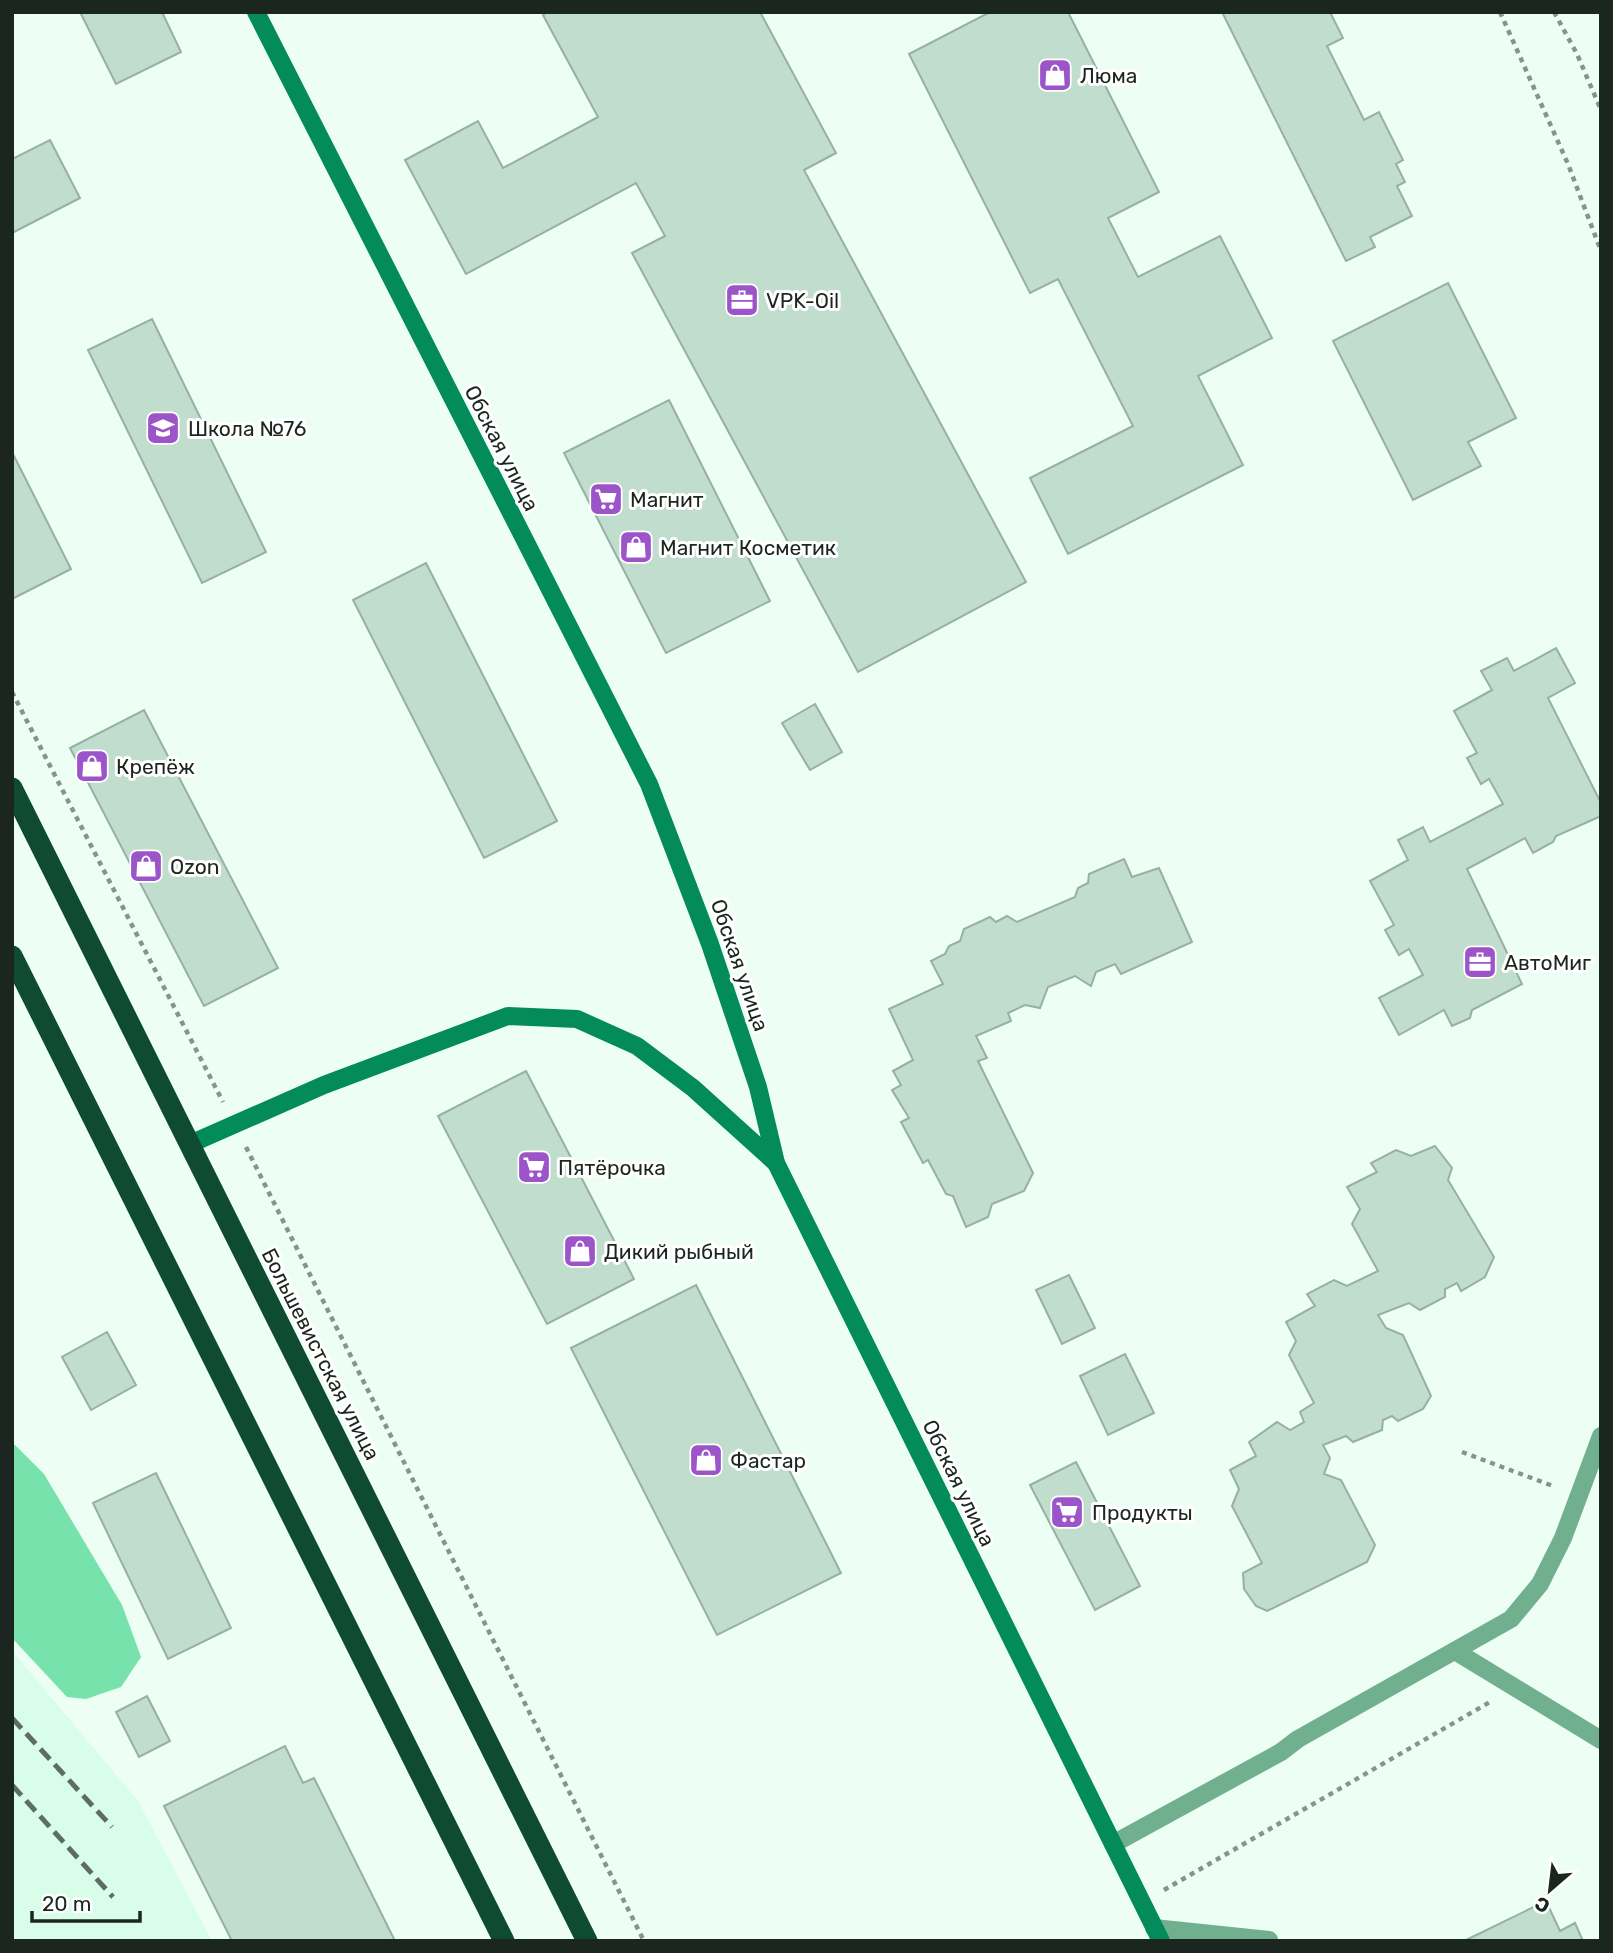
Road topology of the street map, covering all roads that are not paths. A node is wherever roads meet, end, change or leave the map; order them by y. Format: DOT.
graph roads {
  1 [pos="256,12"];
  2 [pos="12,789"];
  3 [pos="12,956"];
  4 [pos="190,1144"];
  5 [pos="776,1163"];
  6 [pos="1601,1436"];
  7 [pos="1455,1651"];
  8 [pos="1601,1740"];
  9 [pos="1113,1844"];
  10 [pos="1157,1934"];
  11 [pos="1269,1940"];
  12 [pos="504,1941"];
  13 [pos="587,1941"];
  1 -- 5 [label="street, Обская улица"];
  2 -- 4 [label="highway, Большевистская улица"];
  3 -- 12 [label="highway"];
  4 -- 5 [label="street"];
  4 -- 13 [label="highway, Большевистская улица"];
  5 -- 9 [label="street, Обская улица"];
  6 -- 7 [label="street"];
  7 -- 8 [label="street"];
  7 -- 9 [label="street"];
  9 -- 10 [label="street, Обская улица"];
  10 -- 11 [label="street"];
}
